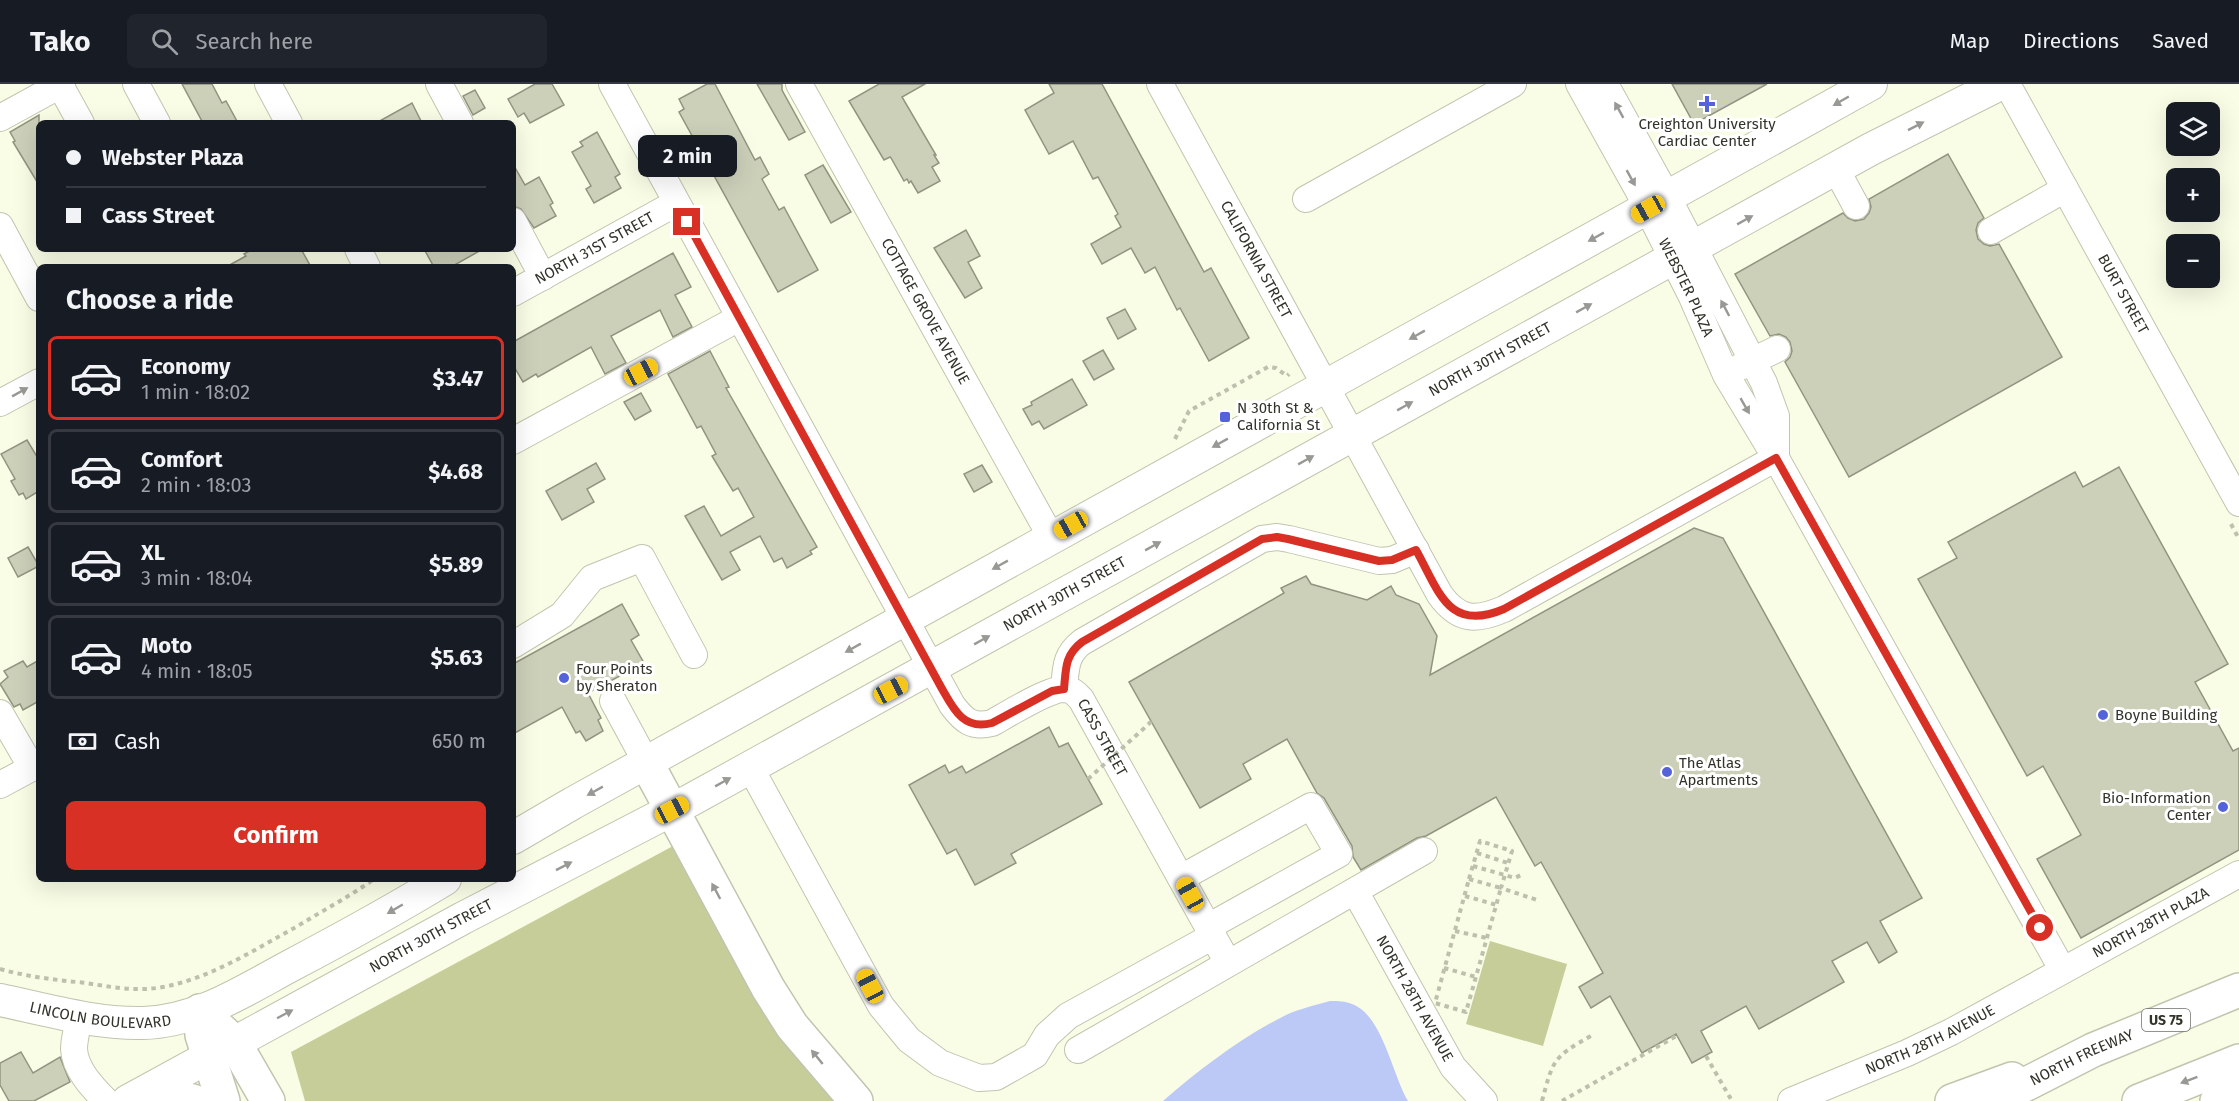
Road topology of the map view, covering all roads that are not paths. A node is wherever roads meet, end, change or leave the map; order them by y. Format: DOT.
graph roads {
  1 [pos="136,84"];
  2 [pos="268,84"];
  3 [pos="439,84"];
  4 [pos="612,84"];
  5 [pos="799,84"];
  6 [pos="1160,84"];
  7 [pos="1579,84"];
  8 [pos="1605,84"];
  9 [pos="1871,84"];
  10 [pos="2000,84"];
  11 [pos="2007,84"];
  12 [pos="61,85"];
  13 [pos="1511,85"];
  14 [pos="0,118"];
  15 [pos="79,120"];
  16 [pos="155,120"];
  17 [pos="287,120"];
  18 [pos="458,120"];
  19 [pos="1836,169"];
  20 [pos="2066,189"];
  21 [pos="1306,199"];
  22 [pos="676,203"];
  23 [pos="1658,204"];
  24 [pos="1856,206"];
  25 [pos="0,226"];
  26 [pos="516,227"];
  27 [pos="1991,231"];
  28 [pos="1683,254"];
  29 [pos="543,277"];
  30 [pos="36,292"];
  31 [pos="516,292"];
  32 [pos="739,318"];
  33 [pos="1777,349"];
  34 [pos="1753,360"];
  35 [pos="1726,375"];
  36 [pos="36,384"];
  37 [pos="1326,384"];
  38 [pos="0,403"];
  39 [pos="1354,434"];
  40 [pos="516,439"];
  41 [pos="1776,458"];
  42 [pos="2239,503"];
  43 [pos="1051,537"];
  44 [pos="1416,550"];
  45 [pos="904,619"];
  46 [pos="516,643"];
  47 [pos="694,655"];
  48 [pos="931,668"];
  49 [pos="1064,689"];
  50 [pos="613,701"];
  51 [pos="0,713"];
  52 [pos="646,762"];
  53 [pos="36,766"];
  54 [pos="750,767"];
  55 [pos="0,785"];
  56 [pos="672,810"];
  57 [pos="516,836"];
  58 [pos="1424,851"];
  59 [pos="2239,874"];
  60 [pos="1181,878"];
  61 [pos="440,882"];
  62 [pos="1354,891"];
  63 [pos="1211,931"];
  64 [pos="1228,963"];
  65 [pos="2062,969"];
  66 [pos="2239,990"];
  67 [pos="0,1000"];
  68 [pos="200,1011"];
  69 [pos="79,1016"];
  70 [pos="221,1049"];
  71 [pos="1078,1050"];
  72 [pos="2093,1050"];
  73 [pos="2239,1061"];
  74 [pos="2239,1089"];
  75 [pos="106,1101"];
  76 [pos="128,1101"];
  77 [pos="147,1101"];
  78 [pos="193,1101"];
  79 [pos="223,1101"];
  80 [pos="268,1101"];
  81 [pos="856,1101"];
  82 [pos="1484,1101"];
  83 [pos="1791,1101"];
  84 [pos="1952,1101"];
  85 [pos="1993,1101"];
  86 [pos="2139,1101"];
  87 [pos="2217,1101"];
  1 -- 16 [label="street"];
  2 -- 17 [label="street"];
  3 -- 18 [label="street"];
  4 -- 22 [label="street, CASS STREET"];
  5 -- 43 [label="street, COTTAGE GROVE AVENUE"];
  6 -- 37 [label="street, CALIFORNIA STREET"];
  7 -- 23 [label="street, WEBSTER PLAZA, one-way"];
  23 -- 8 [label="street, WEBSTER PLAZA, one-way"];
  9 -- 23 [label="main road, one-way"];
  19 -- 10 [label="main road, NORTH 30TH STREET, one-way"];
  11 -- 20 [label="street, BURT STREET"];
  12 -- 14 [label="street"];
  12 -- 15 [label="street"];
  13 -- 21 [label="street"];
  19 -- 24 [label="street"];
  28 -- 19 [label="main road, NORTH 30TH STREET, one-way"];
  20 -- 27 [label="street"];
  20 -- 42 [label="street, BURT STREET"];
  22 -- 29 [label="street, NORTH 31ST STREET"];
  22 -- 32 [label="street, CASS STREET"];
  23 -- 28 [label="street, WEBSTER PLAZA"];
  23 -- 37 [label="main road, one-way"];
  25 -- 30 [label="street"];
  26 -- 29 [label="street"];
  34 -- 28 [label="street, WEBSTER PLAZA, one-way"];
  28 -- 35 [label="street, WEBSTER PLAZA"];
  39 -- 28 [label="main road, NORTH 30TH STREET, one-way"];
  29 -- 31 [label="street, NORTH 31ST STREET"];
  32 -- 40 [label="street"];
  32 -- 45 [label="street, CASS STREET"];
  33 -- 34 [label="street"];
  34 -- 35 [label="street"];
  34 -- 41 [label="street, WEBSTER PLAZA"];
  35 -- 41 [label="street, WEBSTER PLAZA, one-way"];
  38 -- 36 [label="street, one-way"];
  37 -- 39 [label="street, CALIFORNIA STREET"];
  37 -- 43 [label="main road, one-way"];
  39 -- 44 [label="street, CALIFORNIA STREET"];
  48 -- 39 [label="main road, NORTH 30TH STREET, one-way"];
  41 -- 44 [label="street, CALIFORNIA STREET"];
  41 -- 65 [label="street, WEBSTER PLAZA"];
  43 -- 45 [label="main road, one-way"];
  44 -- 49 [label="street"];
  45 -- 48 [label="street, CASS STREET"];
  45 -- 52 [label="main road, one-way"];
  46 -- 47 [label="street"];
  48 -- 49 [label="street, CASS STREET"];
  48 -- 54 [label="main road, NORTH 30TH STREET"];
  49 -- 60 [label="street, CASS STREET"];
  50 -- 52 [label="street"];
  51 -- 53 [label="street"];
  52 -- 56 [label="highway"];
  52 -- 57 [label="main road, one-way"];
  53 -- 55 [label="street"];
  56 -- 54 [label="main road, NORTH 30TH STREET, one-way"];
  54 -- 63 [label="street"];
  70 -- 56 [label="main road, NORTH 30TH STREET, one-way"];
  81 -- 56 [label="highway, one-way"];
  58 -- 62 [label="street"];
  59 -- 65 [label="street, NORTH 28TH PLAZA"];
  60 -- 63 [label="street, CASS STREET"];
  60 -- 63 [label="street"];
  61 -- 68 [label="main road, one-way"];
  62 -- 64 [label="street"];
  62 -- 82 [label="street, NORTH 28TH AVENUE"];
  63 -- 64 [label="street, CASS STREET"];
  64 -- 71 [label="street"];
  65 -- 83 [label="street, NORTH 28TH AVENUE"];
  66 -- 72 [label="highway, NORTH FREEWAY / US 75"];
  67 -- 69 [label="main road, LINCOLN BOULEVARD"];
  68 -- 69 [label="main road, LINCOLN BOULEVARD"];
  68 -- 70 [label="highway"];
  69 -- 75 [label="street"];
  70 -- 76 [label="main road, NORTH 30TH STREET"];
  70 -- 79 [label="highway"];
  70 -- 80 [label="highway"];
  72 -- 84 [label="highway"];
  72 -- 85 [label="highway, NORTH FREEWAY / US 75"];
  73 -- 86 [label="highway, one-way"];
  74 -- 87 [label="highway"];
  77 -- 78 [label="highway"];
}
